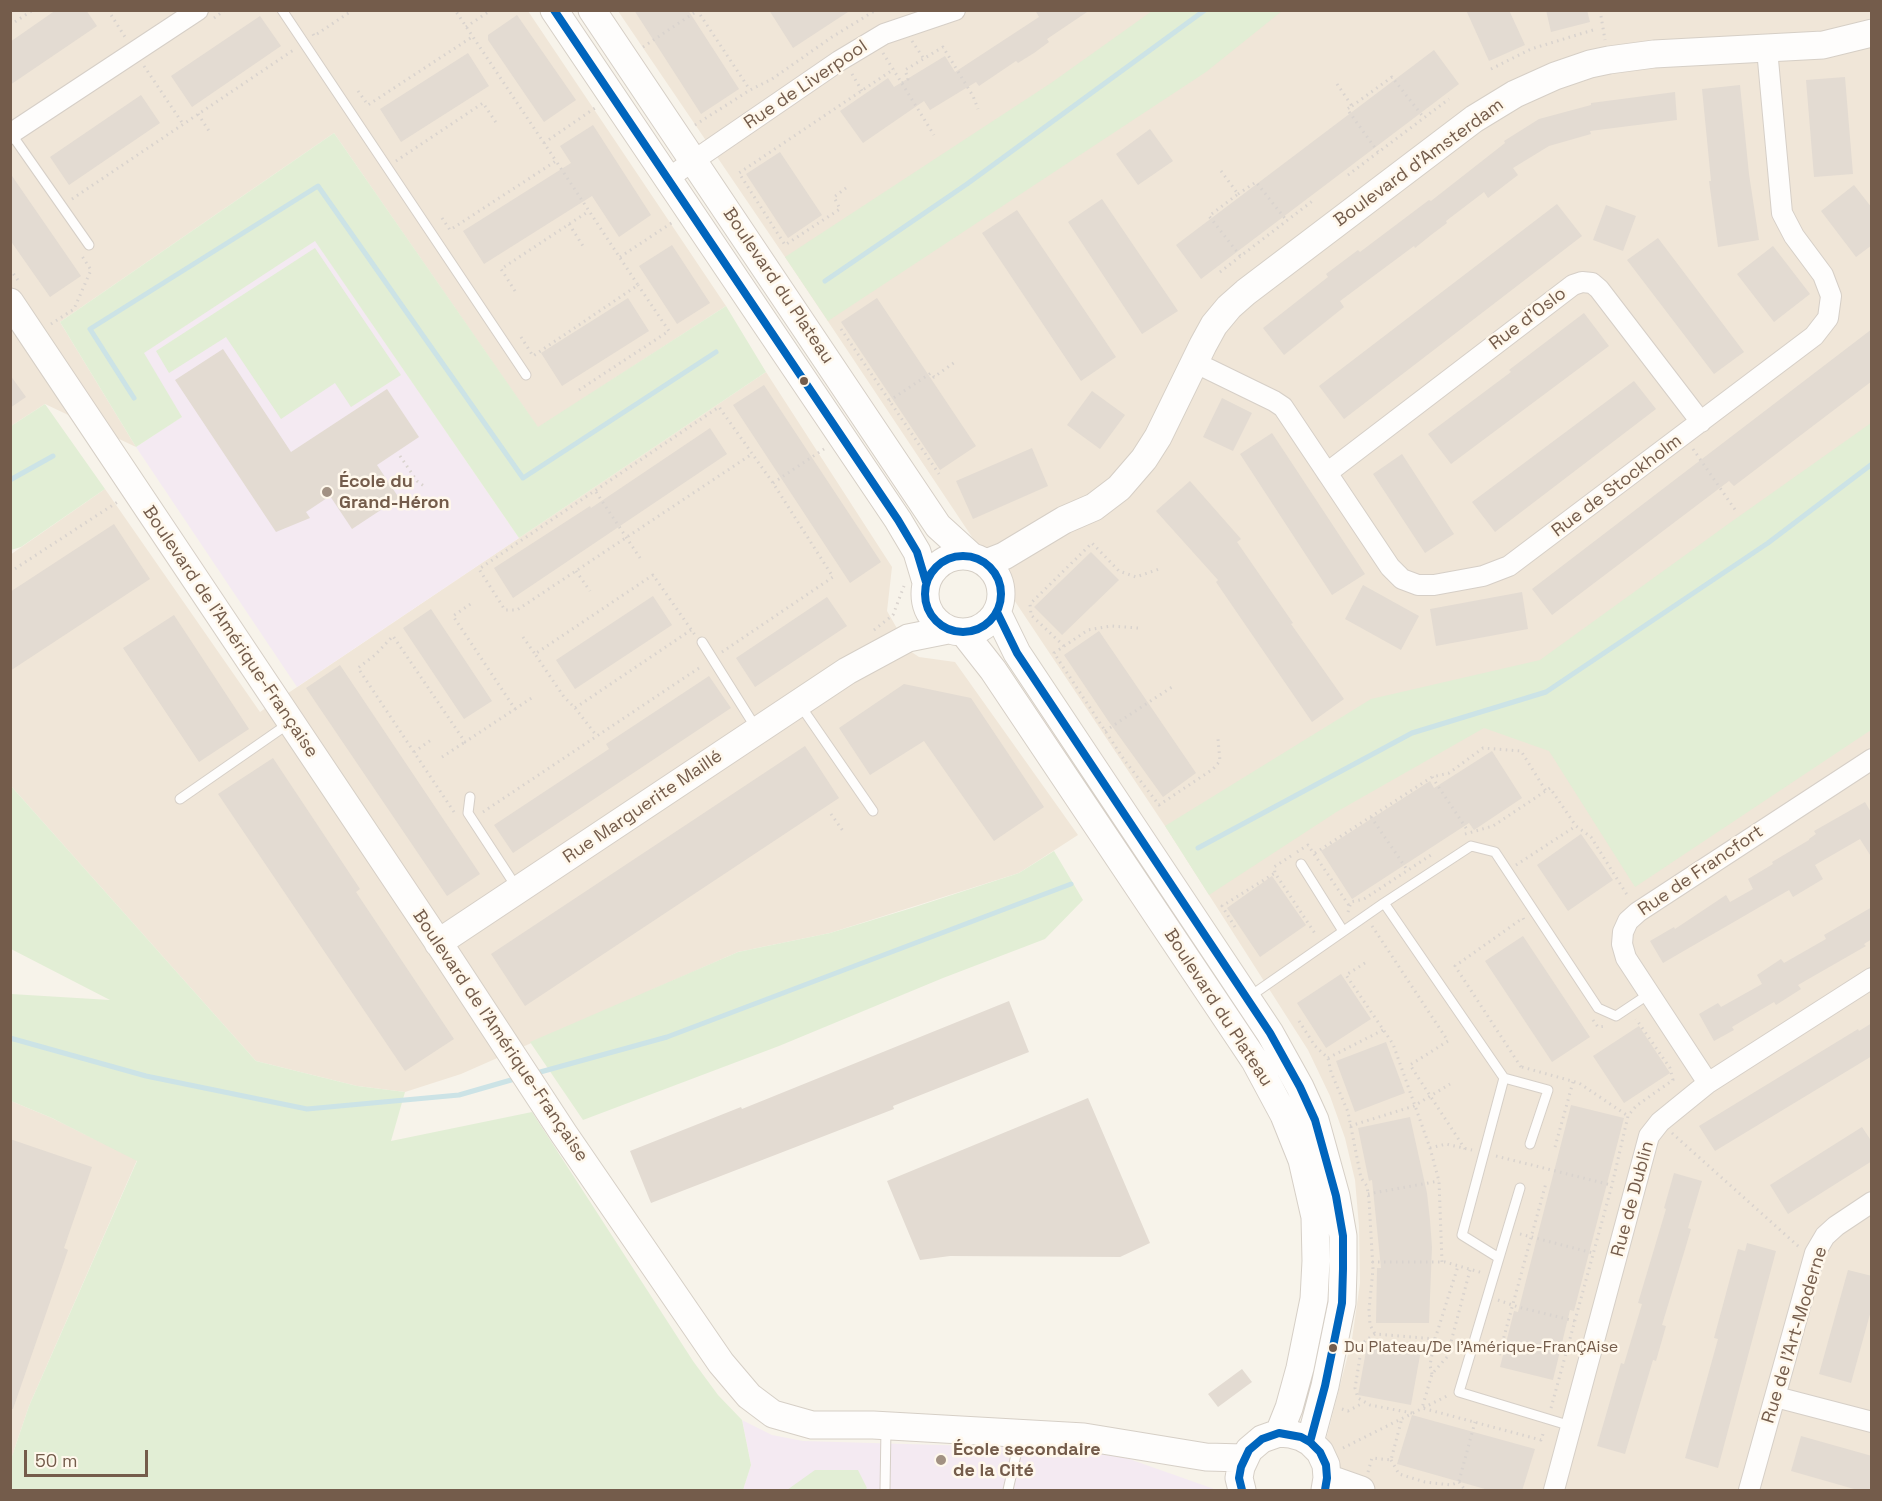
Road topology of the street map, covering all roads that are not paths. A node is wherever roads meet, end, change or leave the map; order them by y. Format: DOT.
graph roads {
  1 [pos="198,10"];
  2 [pos="282,10"];
  3 [pos="554,10"];
  4 [pos="592,10"];
  5 [pos="955,10"];
  6 [pos="1872,33"];
  7 [pos="1767,50"];
  8 [pos="11,133"];
  9 [pos="694,161"];
  10 [pos="667,179"];
  11 [pos="89,245"];
  12 [pos="10,302"];
  13 [pos="1194,362"];
  14 [pos="526,375"];
  15 [pos="1701,422"];
  16 [pos="1327,472"];
  17 [pos="1094,507"];
  18 [pos="979,559"];
  19 [pos="918,585"];
  20 [pos="999,599"];
  21 [pos="956,631"];
  22 [pos="702,642"];
  23 [pos="847,670"];
  24 [pos="799,703"];
  25 [pos="290,722"];
  26 [pos="758,730"];
  27 [pos="1872,759"];
  28 [pos="470,797"];
  29 [pos="180,799"];
  30 [pos="873,811"];
  31 [pos="1301,864"];
  32 [pos="519,890"];
  33 [pos="1384,903"];
  34 [pos="1343,931"];
  35 [pos="438,943"];
  36 [pos="1872,978"];
  37 [pos="1648,994"];
  38 [pos="1247,999"];
  39 [pos="1502,1076"];
  40 [pos="1708,1083"];
  41 [pos="1530,1144"];
  42 [pos="1520,1188"];
  43 [pos="1872,1202"];
  44 [pos="1499,1258"];
  45 [pos="1776,1397"];
  46 [pos="1872,1422"];
  47 [pos="1571,1425"];
  48 [pos="886,1426"];
  49 [pos="1021,1433"];
  50 [pos="1279,1433"];
  51 [pos="1310,1442"];
  52 [pos="1242,1475"];
  53 [pos="1326,1484"];
  54 [pos="1364,1484"];
  55 [pos="885,1491"];
  56 [pos="1008,1491"];
  57 [pos="1554,1491"];
  58 [pos="1749,1491"];
  1 -- 8 [label="street"];
  2 -- 14 [label="lane"];
  3 -- 10 [label="street, Boulevard du Plateau"];
  4 -- 9 [label="street, Boulevard du Plateau"];
  5 -- 9 [label="street, Rue de Liverpool"];
  6 -- 7 [label="street, Boulevard d'Amsterdam"];
  7 -- 13 [label="street, Boulevard d'Amsterdam"];
  7 -- 15 [label="street, Rue de Stockholm"];
  8 -- 11 [label="lane"];
  9 -- 10 [label="street, Rue de Liverpool"];
  9 -- 18 [label="street, Boulevard du Plateau"];
  10 -- 19 [label="street, Boulevard du Plateau"];
  12 -- 25 [label="street, Boulevard de l'Amérique-Française"];
  13 -- 16 [label="street, Rue de Stockholm"];
  13 -- 17 [label="street, Boulevard d'Amsterdam"];
  15 -- 16 [label="street, Rue de Stockholm"];
  15 -- 16 [label="street, Rue d'Oslo"];
  17 -- 18 [label="street, Boulevard d'Amsterdam"];
  17 -- 20 [label="street, Boulevard d'Amsterdam"];
  18 -- 19 [label="street"];
  18 -- 20 [label="street"];
  19 -- 21 [label="street"];
  19 -- 23 [label="street, Rue Marguerite Maillé"];
  20 -- 21 [label="street"];
  20 -- 38 [label="street, Boulevard du Plateau"];
  21 -- 23 [label="street, Rue Marguerite Maillé"];
  21 -- 50 [label="street, Boulevard du Plateau"];
  22 -- 26 [label="lane"];
  23 -- 24 [label="street, Rue Marguerite Maillé"];
  24 -- 26 [label="street, Rue Marguerite Maillé"];
  24 -- 30 [label="lane"];
  25 -- 29 [label="lane"];
  25 -- 35 [label="street, Boulevard de l'Amérique-Française"];
  26 -- 32 [label="street, Rue Marguerite Maillé"];
  27 -- 37 [label="street, Rue de Francfort"];
  28 -- 32 [label="lane"];
  31 -- 34 [label="lane"];
  32 -- 35 [label="street, Rue Marguerite Maillé"];
  33 -- 34 [label="lane"];
  33 -- 37 [label="lane"];
  33 -- 39 [label="lane"];
  34 -- 38 [label="lane"];
  35 -- 48 [label="street, Boulevard de l'Amérique-Française"];
  36 -- 40 [label="street, Rue de Dublin"];
  37 -- 40 [label="street, Rue de Francfort"];
  38 -- 51 [label="street, Boulevard du Plateau"];
  39 -- 41 [label="lane"];
  39 -- 44 [label="lane"];
  40 -- 47 [label="street, Rue de Dublin"];
  42 -- 44 [label="lane"];
  43 -- 45 [label="street, Rue de l'Art-Moderne"];
  44 -- 47 [label="lane"];
  45 -- 46 [label="street"];
  45 -- 58 [label="street, Rue de l'Art-Moderne"];
  47 -- 57 [label="street, Rue de Dublin"];
  48 -- 49 [label="street, Boulevard de l'Amérique-Française"];
  48 -- 55 [label="lane"];
  49 -- 52 [label="street, Boulevard de l'Amérique-Française"];
  49 -- 56 [label="lane"];
  50 -- 51 [label="street"];
  50 -- 52 [label="street"];
  51 -- 53 [label="street"];
  53 -- 54 [label="street"];
}
